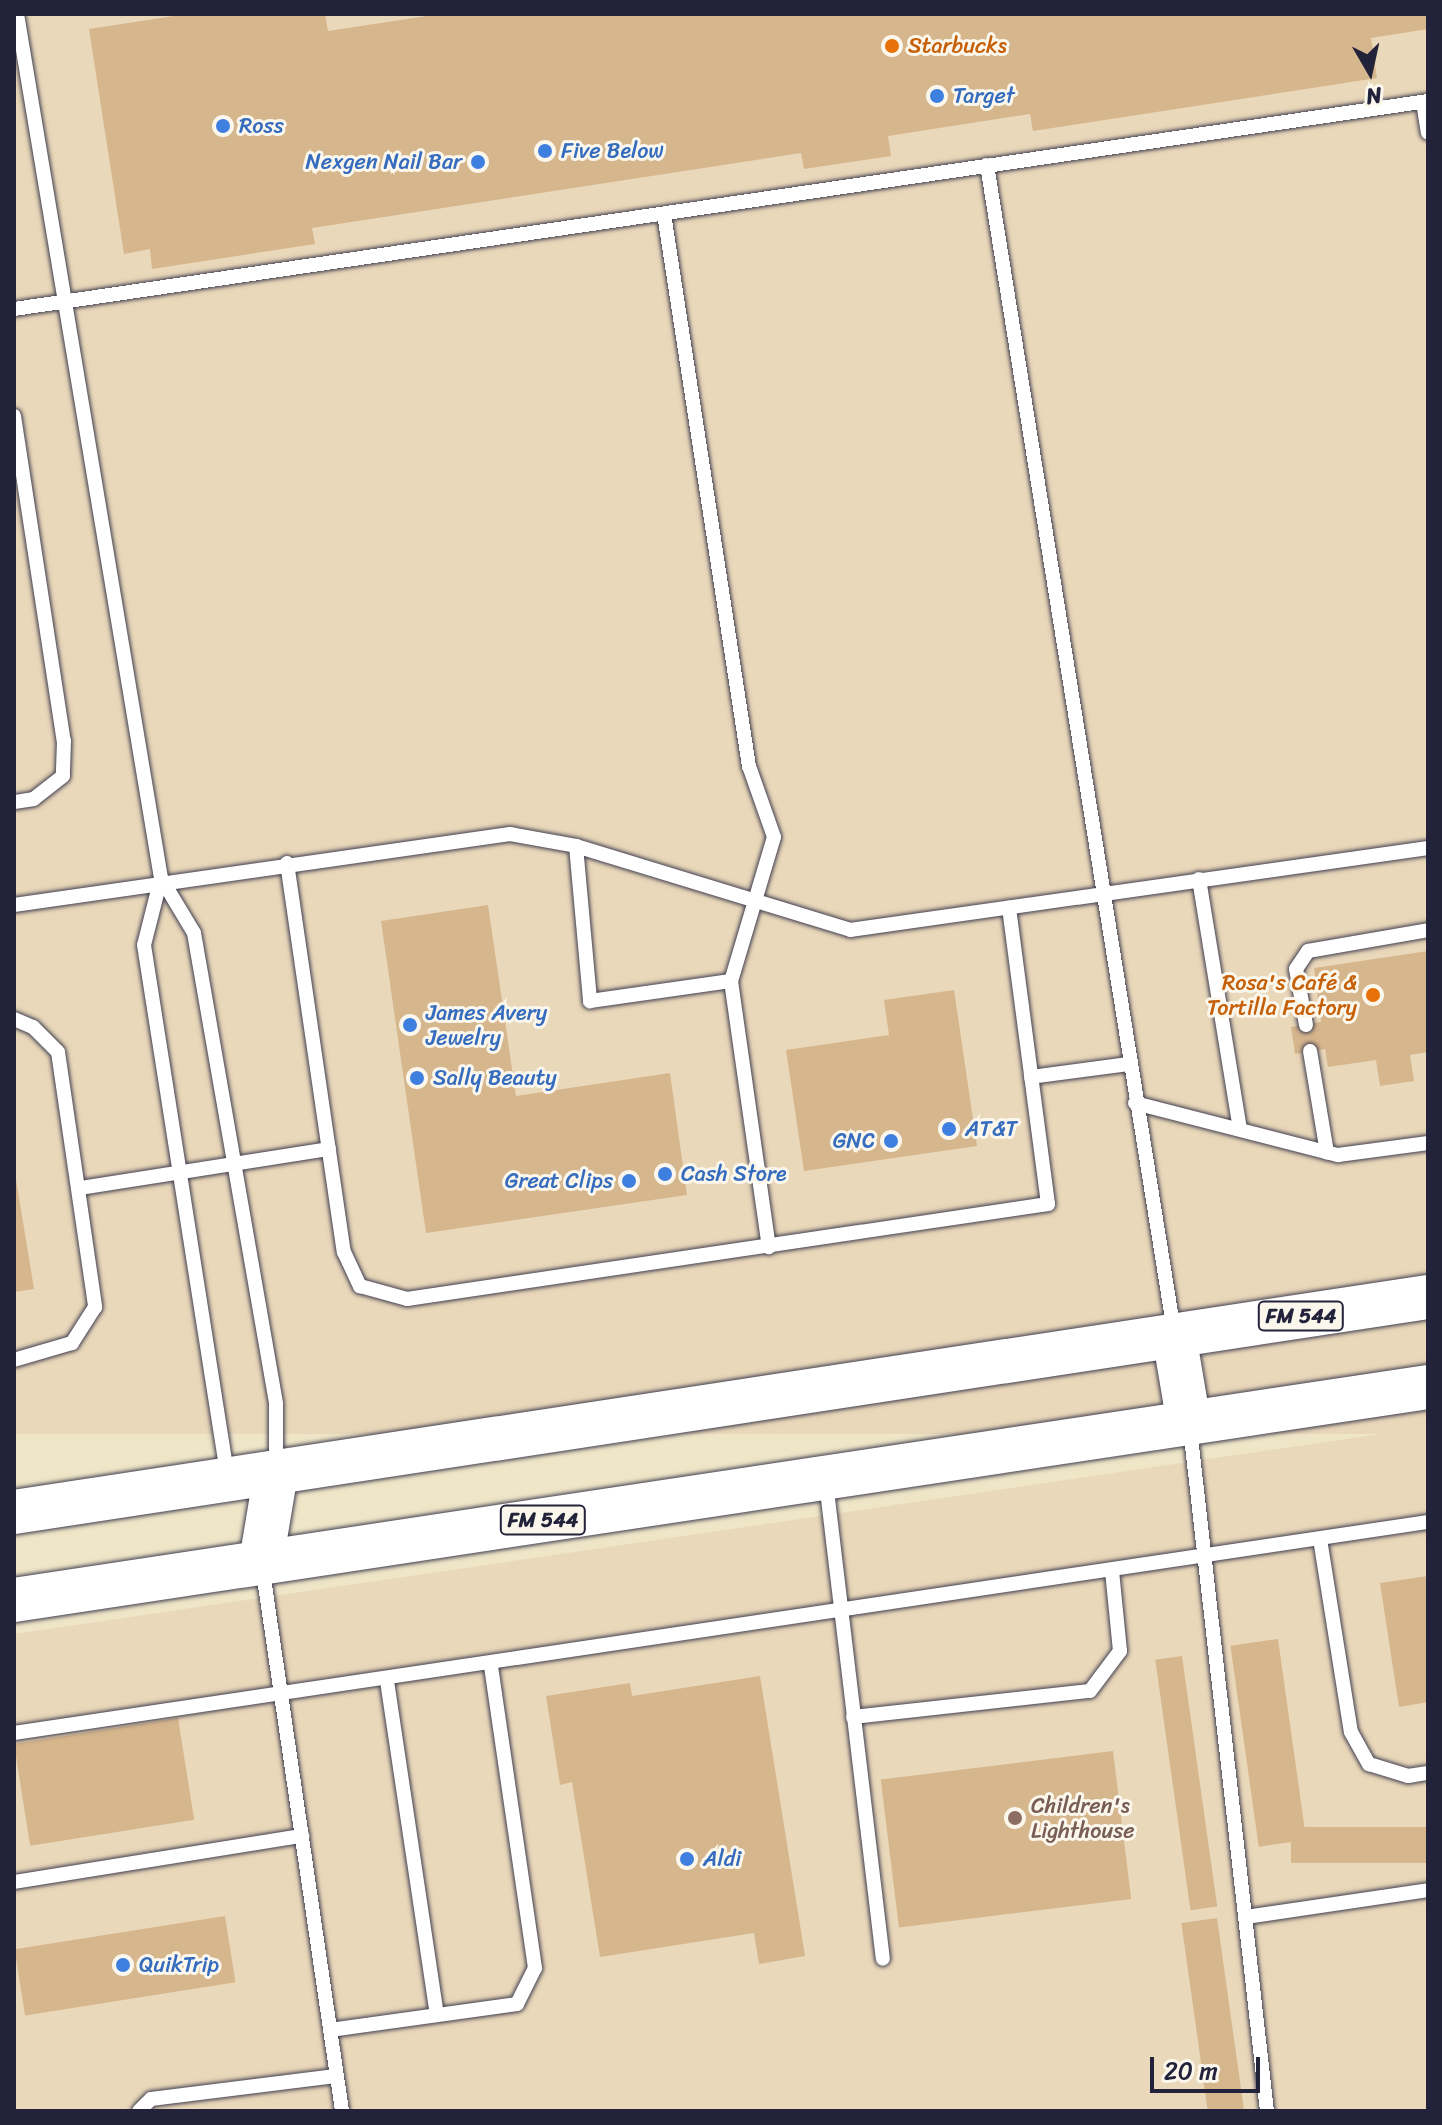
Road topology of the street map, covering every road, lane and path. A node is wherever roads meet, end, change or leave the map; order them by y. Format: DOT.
graph roads {
  1 [pos="17,14"];
  2 [pos="1426,101"];
  3 [pos="1428,133"];
  4 [pos="987,165"];
  5 [pos="664,214"];
  6 [pos="65,302"];
  7 [pos="14,309"];
  8 [pos="14,416"];
  9 [pos="14,802"];
  10 [pos="576,846"];
  11 [pos="1428,848"];
  12 [pos="287,863"];
  13 [pos="161,878"];
  14 [pos="1199,879"];
  15 [pos="1101,896"];
  16 [pos="757,902"];
  17 [pos="14,905"];
  18 [pos="1009,908"];
  19 [pos="1428,930"];
  20 [pos="731,981"];
  21 [pos="14,1019"];
  22 [pos="1306,1025"];
  23 [pos="1310,1051"];
  24 [pos="1129,1064"];
  25 [pos="1031,1077"];
  26 [pos="1135,1103"];
  27 [pos="1240,1129"];
  28 [pos="1428,1143"];
  29 [pos="329,1149"];
  30 [pos="1327,1153"];
  31 [pos="234,1164"];
  32 [pos="180,1173"];
  33 [pos="80,1188"];
  34 [pos="769,1247"];
  35 [pos="1428,1297"];
  36 [pos="1174,1335"];
  37 [pos="14,1360"];
  38 [pos="1428,1387"];
  39 [pos="1189,1424"];
  40 [pos="276,1472"];
  41 [pos="825,1477"];
  42 [pos="228,1482"];
  43 [pos="14,1512"];
  44 [pos="1428,1522"];
  45 [pos="1320,1539"];
  46 [pos="1208,1557"];
  47 [pos="261,1562"];
  48 [pos="1112,1571"];
  49 [pos="14,1600"];
  50 [pos="840,1613"];
  51 [pos="491,1666"];
  52 [pos="387,1681"];
  53 [pos="279,1691"];
  54 [pos="853,1717"];
  55 [pos="14,1733"];
  56 [pos="1428,1773"];
  57 [pos="302,1836"];
  58 [pos="14,1882"];
  59 [pos="1428,1890"];
  60 [pos="1246,1917"];
  61 [pos="883,1959"];
  62 [pos="437,2014"];
  63 [pos="330,2030"];
  64 [pos="336,2076"];
  65 [pos="139,2111"];
  66 [pos="342,2111"];
  67 [pos="1267,2111"];
  1 -- 6 [label="lane"];
  2 -- 3 [label="lane"];
  2 -- 4 [label="lane"];
  4 -- 5 [label="lane"];
  4 -- 15 [label="lane"];
  5 -- 6 [label="lane"];
  5 -- 16 [label="lane"];
  6 -- 7 [label="lane"];
  6 -- 13 [label="lane"];
  8 -- 9 [label="lane"];
  10 -- 12 [label="lane"];
  10 -- 16 [label="lane"];
  10 -- 20 [label="lane"];
  11 -- 14 [label="lane"];
  12 -- 13 [label="lane"];
  12 -- 29 [label="lane"];
  13 -- 17 [label="lane"];
  13 -- 31 [label="lane"];
  13 -- 32 [label="lane"];
  14 -- 15 [label="lane"];
  14 -- 27 [label="lane"];
  15 -- 18 [label="lane"];
  15 -- 24 [label="lane"];
  16 -- 18 [label="lane"];
  16 -- 20 [label="lane"];
  18 -- 25 [label="lane"];
  19 -- 22 [label="lane"];
  20 -- 34 [label="lane"];
  21 -- 33 [label="lane"];
  23 -- 30 [label="lane"];
  24 -- 25 [label="lane"];
  24 -- 26 [label="lane"];
  25 -- 34 [label="lane"];
  26 -- 27 [label="lane"];
  26 -- 36 [label="lane"];
  27 -- 30 [label="lane"];
  28 -- 30 [label="lane"];
  29 -- 31 [label="lane"];
  29 -- 34 [label="lane"];
  31 -- 32 [label="lane"];
  31 -- 40 [label="lane"];
  32 -- 33 [label="lane"];
  32 -- 42 [label="lane"];
  33 -- 37 [label="lane"];
  35 -- 36 [label="main road, FM 544 / FM 544"];
  36 -- 39 [label="main road"];
  36 -- 40 [label="main road, FM 544 / FM 544"];
  38 -- 39 [label="main road, FM 544 / FM 544"];
  39 -- 41 [label="main road, FM 544 / FM 544"];
  39 -- 46 [label="lane"];
  40 -- 42 [label="main road, FM 544 / FM 544"];
  40 -- 47 [label="main road"];
  41 -- 47 [label="main road, FM 544 / FM 544"];
  41 -- 50 [label="lane"];
  42 -- 43 [label="main road, FM 544 / FM 544"];
  42 -- 47 [label="main road"];
  44 -- 45 [label="lane"];
  45 -- 46 [label="lane"];
  45 -- 56 [label="lane"];
  46 -- 48 [label="lane"];
  46 -- 60 [label="lane"];
  47 -- 49 [label="main road, FM 544 / FM 544"];
  47 -- 53 [label="lane"];
  48 -- 50 [label="lane"];
  48 -- 54 [label="lane"];
  50 -- 51 [label="lane"];
  50 -- 54 [label="lane"];
  51 -- 52 [label="lane"];
  51 -- 62 [label="lane"];
  52 -- 53 [label="lane"];
  52 -- 62 [label="lane"];
  53 -- 55 [label="lane"];
  53 -- 57 [label="lane"];
  54 -- 61 [label="lane"];
  57 -- 58 [label="lane"];
  57 -- 63 [label="lane"];
  59 -- 60 [label="lane"];
  60 -- 67 [label="lane"];
  62 -- 63 [label="lane"];
  63 -- 64 [label="lane"];
  64 -- 65 [label="lane"];
  64 -- 66 [label="lane"];
}
